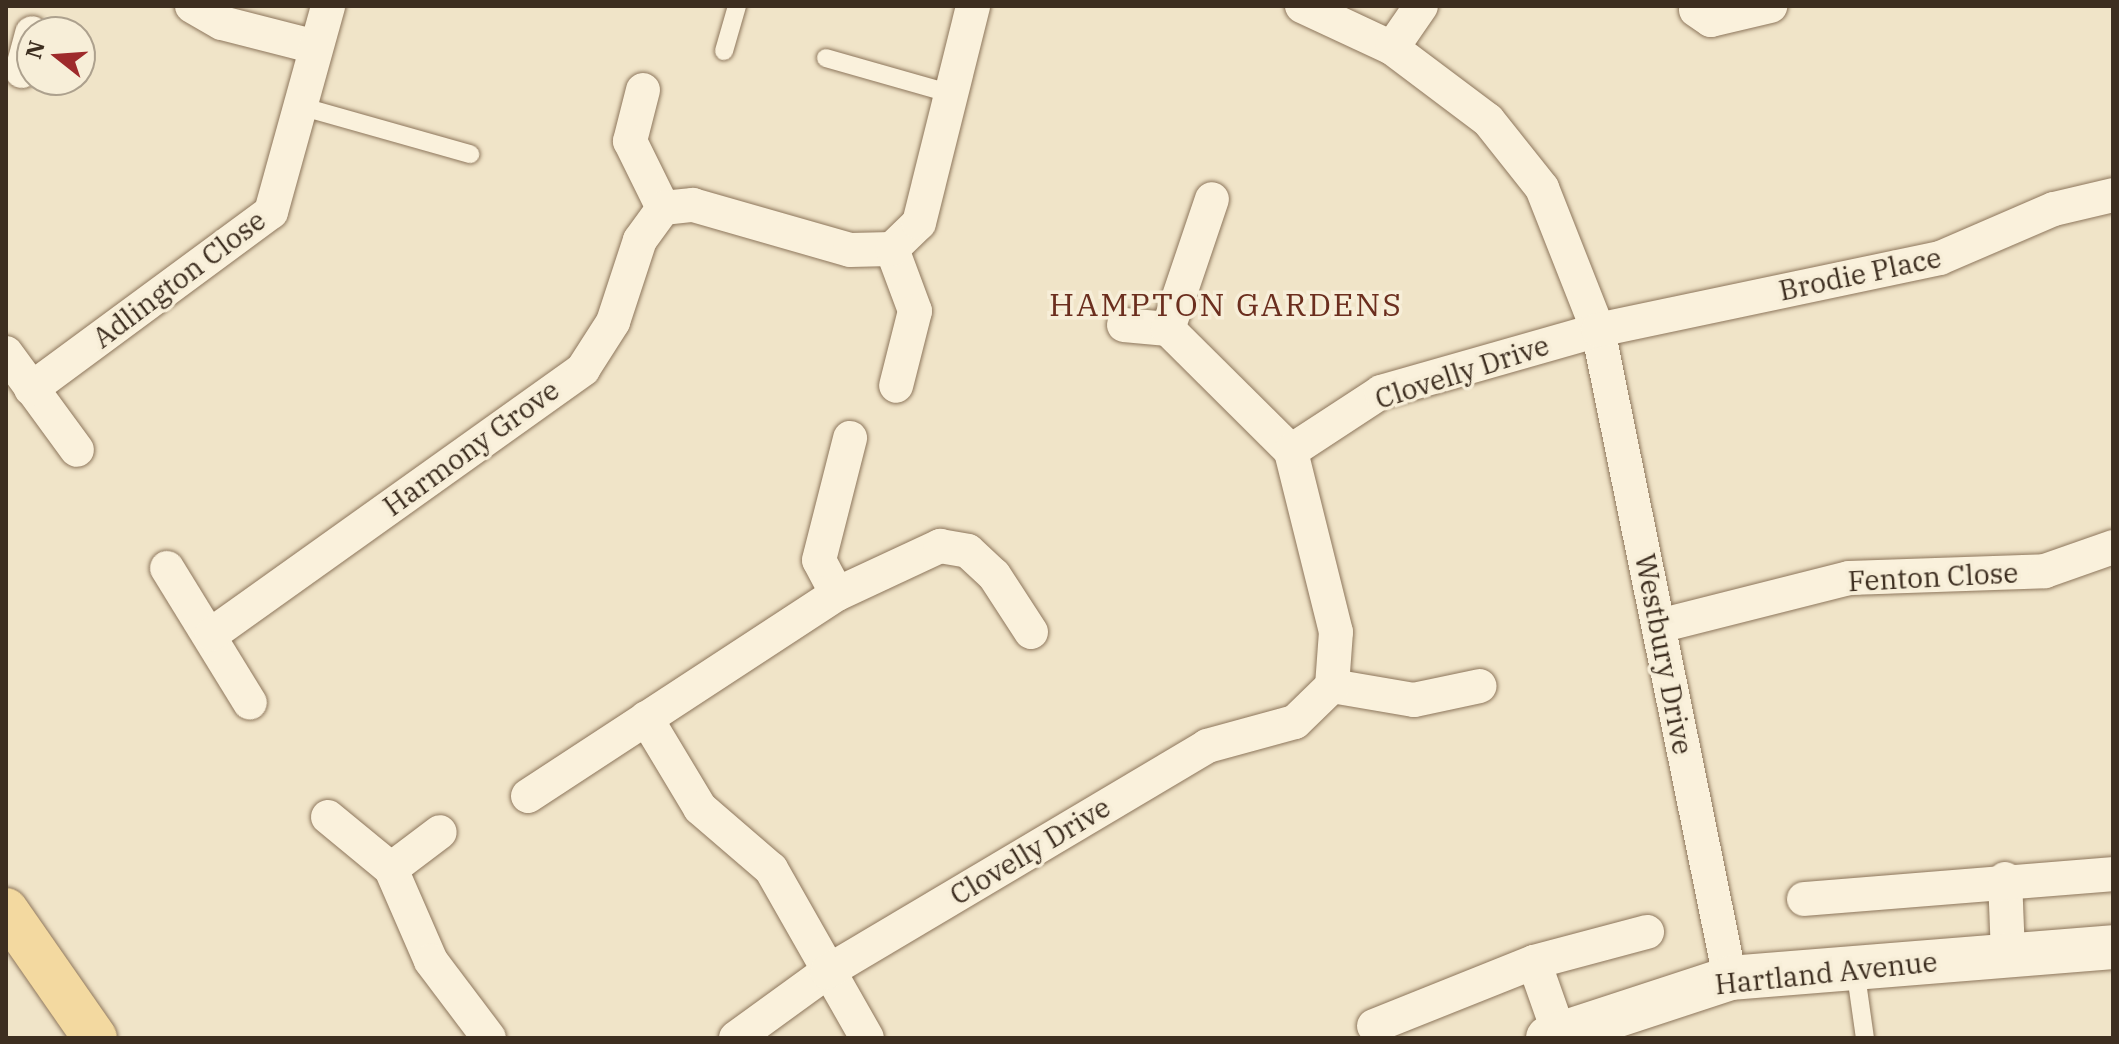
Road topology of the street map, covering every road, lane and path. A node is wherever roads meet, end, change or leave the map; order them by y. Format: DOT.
graph roads {
  1 [pos="192,6"];
  2 [pos="328,6"];
  3 [pos="737,6"];
  4 [pos="973,6"];
  5 [pos="1302,6"];
  6 [pos="1421,6"];
  7 [pos="1770,6"];
  8 [pos="1696,10"];
  9 [pos="316,47"];
  10 [pos="1392,48"];
  11 [pos="724,51"];
  12 [pos="826,58"];
  13 [pos="643,90"];
  14 [pos="952,94"];
  15 [pos="300,106"];
  16 [pos="470,154"];
  17 [pos="2113,195"];
  18 [pos="1212,199"];
  19 [pos="663,208"];
  20 [pos="892,249"];
  21 [pos="1124,325"];
  22 [pos="1168,329"];
  23 [pos="1598,330"];
  24 [pos="6,353"];
  25 [pos="896,386"];
  26 [pos="31,389"];
  27 [pos="850,438"];
  28 [pos="77,450"];
  29 [pos="1291,451"];
  30 [pos="2113,547"];
  31 [pos="167,568"];
  32 [pos="837,594"];
  33 [pos="1659,626"];
  34 [pos="1031,632"];
  35 [pos="212,634"];
  36 [pos="1332,686"];
  37 [pos="1480,686"];
  38 [pos="250,703"];
  39 [pos="646,718"];
  40 [pos="528,796"];
  41 [pos="328,817"];
  42 [pos="440,832"];
  43 [pos="391,869"];
  44 [pos="2113,874"];
  45 [pos="2005,879"];
  46 [pos="1804,899"];
  47 [pos="6,910"];
  48 [pos="1647,932"];
  49 [pos="2113,947"];
  50 [pos="2008,954"];
  51 [pos="1534,962"];
  52 [pos="1855,968"];
  53 [pos="827,972"];
  54 [pos="1730,978"];
  55 [pos="1374,1026"];
  56 [pos="1553,1036"];
  57 [pos="95,1038"];
  58 [pos="489,1038"];
  59 [pos="736,1038"];
  60 [pos="867,1038"];
  61 [pos="1865,1038"];
  1 -- 9 [label="street"];
  2 -- 9 [label="street, Adlington Close"];
  3 -- 11 [label="lane"];
  4 -- 14 [label="street"];
  5 -- 10 [label="street, Westbury Drive"];
  6 -- 10 [label="street"];
  7 -- 8 [label="street"];
  9 -- 15 [label="street, Adlington Close"];
  10 -- 23 [label="street, Westbury Drive"];
  12 -- 14 [label="lane"];
  13 -- 19 [label="street"];
  14 -- 20 [label="street"];
  15 -- 16 [label="lane"];
  15 -- 26 [label="street, Adlington Close"];
  17 -- 23 [label="street, Brodie Place"];
  18 -- 22 [label="street"];
  19 -- 20 [label="street"];
  19 -- 35 [label="street, Harmony Grove"];
  20 -- 25 [label="street"];
  21 -- 22 [label="street"];
  22 -- 29 [label="street"];
  23 -- 29 [label="street, Clovelly Drive"];
  23 -- 33 [label="street, Westbury Drive"];
  24 -- 26 [label="street"];
  26 -- 28 [label="street"];
  27 -- 32 [label="street"];
  29 -- 36 [label="street"];
  30 -- 33 [label="street, Fenton Close"];
  31 -- 35 [label="street"];
  32 -- 34 [label="street"];
  32 -- 39 [label="street"];
  33 -- 54 [label="street, Westbury Drive"];
  35 -- 38 [label="street"];
  36 -- 37 [label="street"];
  36 -- 53 [label="street, Clovelly Drive"];
  39 -- 40 [label="street"];
  39 -- 53 [label="street"];
  41 -- 43 [label="street"];
  42 -- 43 [label="street"];
  43 -- 58 [label="street"];
  44 -- 45 [label="street"];
  45 -- 46 [label="street"];
  45 -- 50 [label="street"];
  47 -- 57 [label="main road"];
  48 -- 51 [label="street"];
  49 -- 50 [label="street, Hartland Avenue"];
  50 -- 52 [label="street, Hartland Avenue"];
  51 -- 55 [label="street"];
  51 -- 56 [label="street"];
  52 -- 54 [label="street, Hartland Avenue"];
  52 -- 61 [label="lane"];
  53 -- 59 [label="street, Clovelly Drive"];
  53 -- 60 [label="street"];
  54 -- 56 [label="street, Hartland Avenue"];
}
